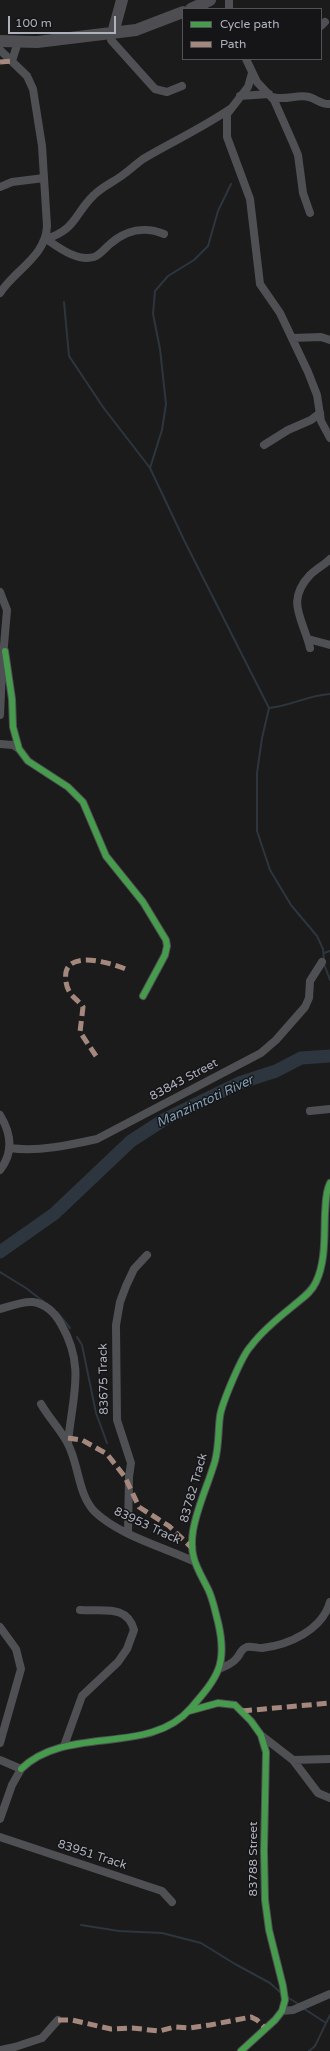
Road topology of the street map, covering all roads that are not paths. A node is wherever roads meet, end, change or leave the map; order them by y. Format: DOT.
graph roads {
  1 [pos="122,0"];
  2 [pos="210,0"];
  3 [pos="193,8"];
  4 [pos="182,12"];
  5 [pos="112,37"];
  6 [pos="0,41"];
  7 [pos="18,42"];
  8 [pos="0,50"];
  9 [pos="246,60"];
  10 [pos="12,61"];
  11 [pos="252,72"];
  12 [pos="182,86"];
  13 [pos="271,95"];
  14 [pos="240,96"];
  15 [pos="330,104"];
  16 [pos="230,109"];
  17 [pos="44,178"];
  18 [pos="0,187"];
  19 [pos="310,213"];
  20 [pos="164,234"];
  21 [pos="46,239"];
  22 [pos="0,293"];
  23 [pos="292,338"];
  24 [pos="330,340"];
  25 [pos="320,413"];
  26 [pos="330,438"];
  27 [pos="264,445"];
  28 [pos="330,559"];
  29 [pos="0,592"];
  30 [pos="308,640"];
  31 [pos="330,645"];
  32 [pos="310,648"];
  33 [pos="5,650"];
  34 [pos="0,715"];
  35 [pos="0,744"];
  36 [pos="20,749"];
  37 [pos="322,962"];
  38 [pos="143,996"];
  39 [pos="330,1109"];
  40 [pos="310,1111"];
  41 [pos="0,1115"];
  42 [pos="10,1148"];
  43 [pos="0,1170"];
  44 [pos="330,1183"];
  45 [pos="147,1255"];
  46 [pos="0,1309"];
  47 [pos="41,1404"];
  48 [pos="68,1443"];
  49 [pos="128,1533"];
  50 [pos="193,1561"];
  51 [pos="330,1602"];
  52 [pos="80,1610"];
  53 [pos="0,1627"];
  54 [pos="219,1669"];
  55 [pos="189,1711"];
  56 [pos="261,1735"];
  57 [pos="0,1743"];
  58 [pos="64,1746"];
  59 [pos="330,1759"];
  60 [pos="0,1760"];
  61 [pos="293,1760"];
  62 [pos="21,1769"];
  63 [pos="330,1798"];
  64 [pos="0,1819"];
  65 [pos="0,1837"];
  66 [pos="172,1902"];
  67 [pos="330,1994"];
  68 [pos="282,2011"];
  69 [pos="58,2020"];
  70 [pos="0,2050"];
  71 [pos="241,2051"];
  1 -- 5 [label="street"];
  2 -- 3 [label="street"];
  4 -- 5 [label="street"];
  5 -- 7 [label="street"];
  5 -- 12 [label="street"];
  6 -- 7 [label="street"];
  7 -- 10 [label="street"];
  8 -- 10 [label="street"];
  9 -- 11 [label="street"];
  10 -- 17 [label="street"];
  11 -- 13 [label="street"];
  11 -- 14 [label="street"];
  13 -- 14 [label="street"];
  13 -- 15 [label="street"];
  13 -- 19 [label="street"];
  14 -- 16 [label="street"];
  16 -- 21 [label="street"];
  16 -- 23 [label="street"];
  17 -- 18 [label="street"];
  17 -- 21 [label="street"];
  20 -- 21 [label="street"];
  21 -- 22 [label="street"];
  23 -- 24 [label="street"];
  23 -- 25 [label="street"];
  25 -- 26 [label="street"];
  25 -- 27 [label="street"];
  28 -- 30 [label="street"];
  29 -- 33 [label="street"];
  30 -- 31 [label="street"];
  30 -- 32 [label="street"];
  33 -- 34 [label="street"];
  33 -- 36 [label="street"];
  35 -- 36 [label="street"];
  36 -- 38 [label="street"];
  37 -- 42 [label="street, 83843 Street"];
  39 -- 40 [label="street"];
  41 -- 42 [label="street"];
  42 -- 43 [label="street"];
  44 -- 50 [label="street, 83782 Track"];
  45 -- 49 [label="street, 83675 Track"];
  46 -- 48 [label="street"];
  47 -- 48 [label="street, 83953 Track"];
  48 -- 49 [label="street, 83953 Track"];
  49 -- 50 [label="street, 83953 Track"];
  50 -- 54 [label="street, 83782 Track"];
  51 -- 54 [label="street"];
  52 -- 58 [label="street"];
  53 -- 57 [label="street"];
  54 -- 55 [label="street, 83782 Track"];
  55 -- 56 [label="street, 83788 Street"];
  55 -- 58 [label="street, 83782 Track"];
  56 -- 61 [label="street"];
  56 -- 68 [label="street, 83788 Street"];
  58 -- 62 [label="street, 83782 Track"];
  59 -- 61 [label="street"];
  60 -- 62 [label="street"];
  61 -- 63 [label="street"];
  62 -- 64 [label="street"];
  65 -- 66 [label="street, 83951 Track"];
  67 -- 68 [label="street"];
  68 -- 71 [label="street"];
  69 -- 70 [label="street"];
}
